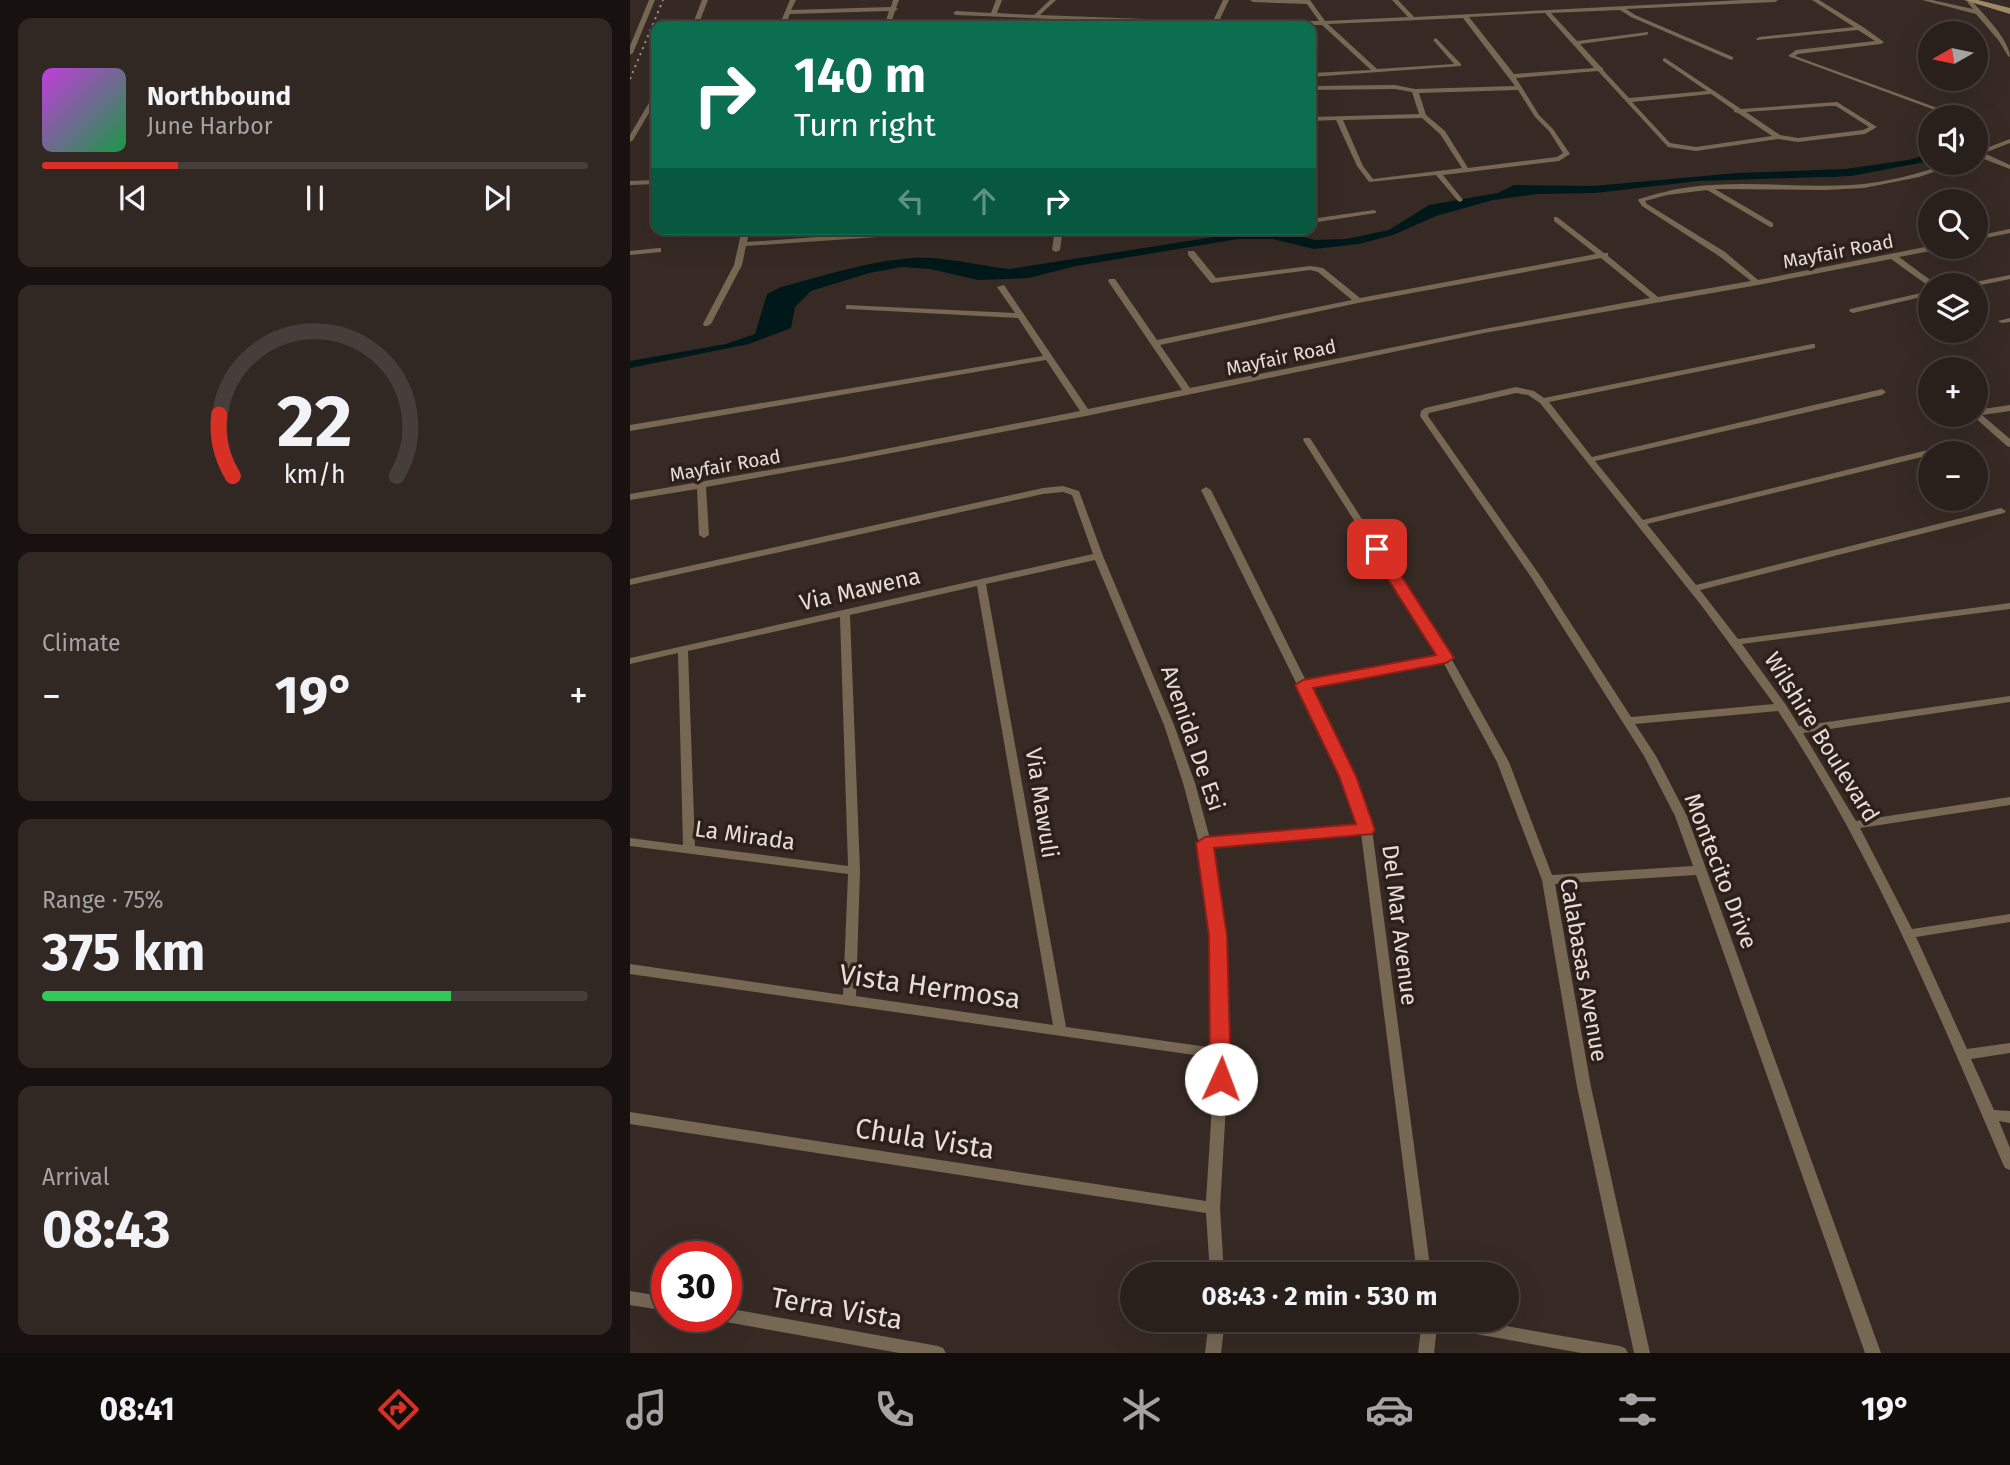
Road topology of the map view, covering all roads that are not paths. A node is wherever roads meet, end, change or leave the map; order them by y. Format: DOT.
graph roads {
  1 [pos="652,0"];
  2 [pos="705,0"];
  3 [pos="793,0"];
  4 [pos="896,0"];
  5 [pos="999,0"];
  6 [pos="1053,0"];
  7 [pos="1226,0"];
  8 [pos="1253,0"];
  9 [pos="1395,0"];
  10 [pos="1656,0"];
  11 [pos="1775,0"];
  12 [pos="1815,0"];
  13 [pos="1925,0"];
  14 [pos="1307,1"];
  15 [pos="1969,1"];
  16 [pos="1669,6"];
  17 [pos="895,9"];
  18 [pos="1622,9"];
  19 [pos="2010,11"];
  20 [pos="788,12"];
  21 [pos="1977,12"];
  22 [pos="956,13"];
  23 [pos="993,13"];
  24 [pos="1548,13"];
  25 [pos="1021,14"];
  26 [pos="1036,15"];
  27 [pos="1073,16"];
  28 [pos="1465,16"];
  29 [pos="1413,19"];
  30 [pos="696,21"];
  31 [pos="784,21"];
  32 [pos="889,21"];
  33 [pos="1018,21"];
  34 [pos="1070,21"];
  35 [pos="1127,21"];
  36 [pos="1216,21"];
  37 [pos="1316,23"];
  38 [pos="1323,23"];
  39 [pos="1861,28"];
  40 [pos="1646,33"];
  41 [pos="1759,39"];
  42 [pos="1436,40"];
  43 [pos="1576,43"];
  44 [pos="630,53"];
  45 [pos="2010,55"];
  46 [pos="1731,58"];
  47 [pos="1665,60"];
  48 [pos="1601,69"];
  49 [pos="1376,71"];
  50 [pos="1316,75"];
  51 [pos="1512,76"];
  52 [pos="1518,88"];
  53 [pos="1316,89"];
  54 [pos="1415,91"];
  55 [pos="1709,93"];
  56 [pos="1628,100"];
  57 [pos="651,104"];
  58 [pos="1926,105"];
  59 [pos="1736,111"];
  60 [pos="1421,114"];
  61 [pos="1316,119"];
  62 [pos="1339,119"];
  63 [pos="1778,137"];
  64 [pos="630,140"];
  65 [pos="2010,141"];
  66 [pos="1988,150"];
  67 [pos="1988,158"];
  68 [pos="2010,167"];
  69 [pos="1466,170"];
  70 [pos="1438,173"];
  71 [pos="1918,174"];
  72 [pos="651,182"];
  73 [pos="630,183"];
  74 [pos="1710,190"];
  75 [pos="1460,200"];
  76 [pos="1374,212"];
  77 [pos="1316,219"];
  78 [pos="1557,219"];
  79 [pos="1770,225"];
  80 [pos="2010,231"];
  81 [pos="746,235"];
  82 [pos="874,235"];
  83 [pos="1058,235"];
  84 [pos="1988,236"];
  85 [pos="843,237"];
  86 [pos="744,244"];
  87 [pos="658,250"];
  88 [pos="1056,250"];
  89 [pos="1918,251"];
  90 [pos="630,253"];
  91 [pos="1191,253"];
  92 [pos="1605,255"];
  93 [pos="1893,257"];
  94 [pos="1918,274"];
  95 [pos="2010,277"];
  96 [pos="1112,281"];
  97 [pos="1988,281"];
  98 [pos="1758,283"];
  99 [pos="1001,287"];
  100 [pos="1918,296"];
  101 [pos="1656,299"];
  102 [pos="1358,301"];
  103 [pos="849,306"];
  104 [pos="1853,311"];
  105 [pos="1020,316"];
  106 [pos="707,324"];
  107 [pos="1156,343"];
  108 [pos="1812,346"];
  109 [pos="1049,357"];
  110 [pos="1188,392"];
  111 [pos="1882,392"];
  112 [pos="1543,401"];
  113 [pos="2010,408"];
  114 [pos="1988,411"];
  115 [pos="1086,413"];
  116 [pos="1988,424"];
  117 [pos="630,428"];
  118 [pos="1307,440"];
  119 [pos="2010,444"];
  120 [pos="1918,455"];
  121 [pos="1588,460"];
  122 [pos="701,486"];
  123 [pos="1206,489"];
  124 [pos="630,497"];
  125 [pos="2001,511"];
  126 [pos="1640,523"];
  127 [pos="704,536"];
  128 [pos="1098,556"];
  129 [pos="630,582"];
  130 [pos="981,583"];
  131 [pos="1693,589"];
  132 [pos="2010,606"];
  133 [pos="845,612"];
  134 [pos="1736,642"];
  135 [pos="683,651"];
  136 [pos="1446,658"];
  137 [pos="630,661"];
  138 [pos="1303,685"];
  139 [pos="2010,699"];
  140 [pos="1782,707"];
  141 [pos="1628,721"];
  142 [pos="1797,730"];
  143 [pos="2010,802"];
  144 [pos="1854,825"];
  145 [pos="1366,830"];
  146 [pos="630,842"];
  147 [pos="1205,843"];
  148 [pos="689,848"];
  149 [pos="1701,870"];
  150 [pos="854,871"];
  151 [pos="1548,880"];
  152 [pos="2010,918"];
  153 [pos="1907,934"];
  154 [pos="630,969"];
  155 [pos="849,999"];
  156 [pos="1060,1029"];
  157 [pos="2010,1048"];
  158 [pos="1222,1054"];
  159 [pos="1965,1055"];
  160 [pos="1989,1115"];
  161 [pos="2010,1117"];
  162 [pos="630,1118"];
  163 [pos="2010,1164"];
  164 [pos="1213,1208"];
  165 [pos="1216,1262"];
  166 [pos="1422,1262"];
  167 [pos="630,1297"];
  168 [pos="651,1301"];
  169 [pos="742,1318"];
  170 [pos="1216,1332"];
  171 [pos="1429,1332"];
  172 [pos="1504,1332"];
  173 [pos="938,1353"];
  174 [pos="1213,1353"];
  175 [pos="1426,1353"];
  176 [pos="1620,1353"];
  177 [pos="1642,1353"];
  178 [pos="1873,1353"];
  1 -- 44 [label="street"];
  2 -- 30 [label="street"];
  3 -- 20 [label="street"];
  4 -- 17 [label="street"];
  5 -- 23 [label="street"];
  6 -- 26 [label="street"];
  7 -- 36 [label="street"];
  8 -- 14 [label="street"];
  9 -- 29 [label="street"];
  10 -- 16 [label="street"];
  11 -- 16 [label="street"];
  12 -- 39 [label="street"];
  13 -- 21 [label="street"];
  14 -- 38 [label="street"];
  15 -- 19 [label="street"];
  15 -- 21 [label="street"];
  16 -- 18 [label="street"];
  17 -- 20 [label="street"];
  17 -- 32 [label="street"];
  18 -- 24 [label="street"];
  18 -- 46 [label="street"];
  20 -- 31 [label="street"];
  21 -- 45 [label="street"];
  22 -- 23 [label="street"];
  23 -- 25 [label="street"];
  24 -- 28 [label="street"];
  24 -- 43 [label="street"];
  25 -- 26 [label="street"];
  25 -- 33 [label="street"];
  26 -- 27 [label="street"];
  27 -- 34 [label="street"];
  27 -- 35 [label="street"];
  28 -- 29 [label="street"];
  28 -- 51 [label="street"];
  29 -- 38 [label="street"];
  37 -- 38 [label="street"];
  38 -- 49 [label="street"];
  39 -- 41 [label="street"];
  39 -- 58 [label="street"];
  40 -- 43 [label="street"];
  42 -- 49 [label="street"];
  43 -- 48 [label="street"];
  47 -- 55 [label="street"];
  48 -- 51 [label="street"];
  48 -- 56 [label="street"];
  49 -- 50 [label="street"];
  51 -- 52 [label="street"];
  52 -- 54 [label="street"];
  52 -- 69 [label="street"];
  53 -- 54 [label="street"];
  54 -- 60 [label="street"];
  55 -- 56 [label="street"];
  55 -- 59 [label="street"];
  56 -- 63 [label="street"];
  57 -- 64 [label="street"];
  59 -- 63 [label="street"];
  59 -- 63 [label="street"];
  60 -- 62 [label="street"];
  60 -- 69 [label="street"];
  61 -- 62 [label="street"];
  62 -- 70 [label="street"];
  65 -- 66 [label="street"];
  67 -- 68 [label="street"];
  69 -- 70 [label="street"];
  70 -- 75 [label="street"];
  71 -- 74 [label="street"];
  72 -- 73 [label="street"];
  74 -- 79 [label="street"];
  74 -- 98 [label="street"];
  76 -- 77 [label="street"];
  78 -- 92 [label="street"];
  80 -- 84 [label="street"];
  81 -- 86 [label="street"];
  82 -- 85 [label="street"];
  83 -- 88 [label="street"];
  85 -- 86 [label="street"];
  86 -- 106 [label="street"];
  87 -- 90 [label="street"];
  89 -- 93 [label="street, Mayfair Road"];
  91 -- 102 [label="street"];
  92 -- 101 [label="street"];
  92 -- 102 [label="street"];
  93 -- 94 [label="street"];
  93 -- 98 [label="street, Mayfair Road"];
  95 -- 97 [label="street"];
  96 -- 107 [label="street"];
  98 -- 101 [label="street, Mayfair Road"];
  99 -- 105 [label="street"];
  100 -- 104 [label="street"];
  101 -- 110 [label="street, Mayfair Road"];
  102 -- 107 [label="street"];
  103 -- 105 [label="street"];
  105 -- 109 [label="street"];
  107 -- 110 [label="street"];
  108 -- 112 [label="street"];
  109 -- 115 [label="street"];
  109 -- 117 [label="street"];
  110 -- 115 [label="street, Mayfair Road"];
  111 -- 121 [label="street"];
  112 -- 121 [label="street, Wilshire Boulevard"];
  112 -- 141 [label="street, Montecito Drive"];
  113 -- 114 [label="street"];
  115 -- 122 [label="street, Mayfair Road"];
  116 -- 119 [label="street"];
  118 -- 136 [label="street, Calabasas Avenue"];
  120 -- 126 [label="street"];
  121 -- 126 [label="street, Wilshire Boulevard"];
  122 -- 124 [label="street, Mayfair Road"];
  122 -- 127 [label="street"];
  123 -- 138 [label="street, Del Mar Avenue"];
  125 -- 131 [label="street"];
  126 -- 131 [label="street, Wilshire Boulevard"];
  128 -- 129 [label="street, Avenida De Esi"];
  128 -- 130 [label="street, Via Mawena"];
  128 -- 147 [label="street, Avenida De Esi"];
  130 -- 133 [label="street, Via Mawena"];
  130 -- 156 [label="street, Via Mawuli"];
  131 -- 134 [label="street, Wilshire Boulevard"];
  132 -- 134 [label="street"];
  133 -- 135 [label="street, Via Mawena"];
  133 -- 150 [label="street"];
  134 -- 140 [label="street, Wilshire Boulevard"];
  135 -- 137 [label="street, Via Mawena"];
  135 -- 148 [label="street"];
  136 -- 138 [label="street"];
  136 -- 151 [label="street, Calabasas Avenue"];
  138 -- 145 [label="street, Del Mar Avenue"];
  139 -- 142 [label="street"];
  140 -- 141 [label="street"];
  140 -- 142 [label="street, Wilshire Boulevard"];
  141 -- 149 [label="street, Montecito Drive"];
  142 -- 144 [label="street, Wilshire Boulevard"];
  143 -- 144 [label="street"];
  144 -- 153 [label="street, Wilshire Boulevard"];
  145 -- 147 [label="street"];
  145 -- 166 [label="street, Del Mar Avenue"];
  146 -- 148 [label="street, La Mirada"];
  147 -- 158 [label="street, Avenida De Esi"];
  148 -- 150 [label="street, La Mirada"];
  149 -- 151 [label="street"];
  149 -- 178 [label="street, Montecito Drive"];
  150 -- 155 [label="street"];
  151 -- 177 [label="street, Calabasas Avenue"];
  152 -- 153 [label="street"];
  153 -- 159 [label="street, Wilshire Boulevard"];
  154 -- 155 [label="street, Vista Hermosa"];
  155 -- 156 [label="street, Vista Hermosa"];
  156 -- 158 [label="street, Vista Hermosa"];
  157 -- 159 [label="street"];
  158 -- 164 [label="street, Avenida De Esi"];
  159 -- 160 [label="street, Wilshire Boulevard"];
  160 -- 161 [label="street"];
  160 -- 163 [label="street, Wilshire Boulevard"];
  162 -- 164 [label="street, Chula Vista"];
  164 -- 165 [label="street, Avenida De Esi"];
  167 -- 168 [label="street"];
  169 -- 173 [label="street, Terra Vista"];
  170 -- 174 [label="street"];
  171 -- 175 [label="street"];
  172 -- 176 [label="street"];
}
